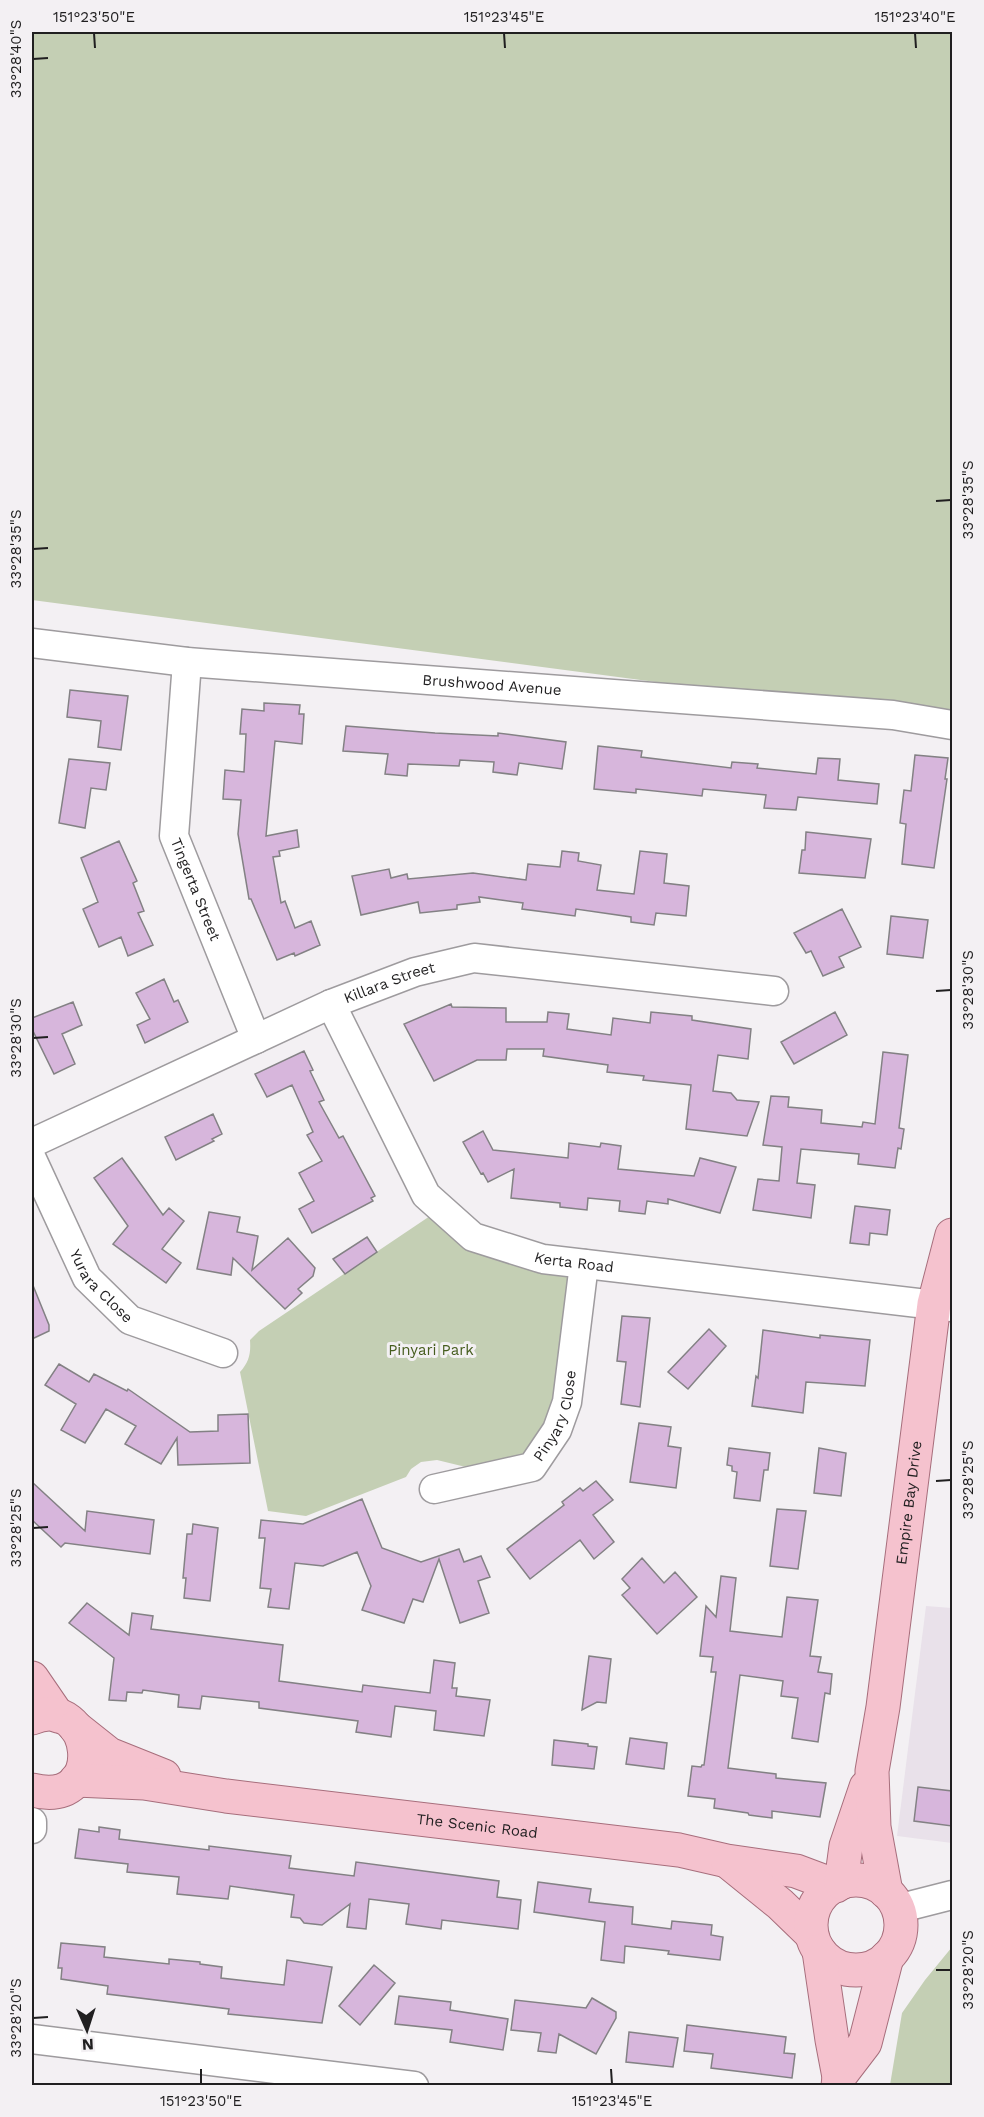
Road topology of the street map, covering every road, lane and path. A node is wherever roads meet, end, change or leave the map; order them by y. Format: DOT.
graph roads {
  1 [pos="32,643"];
  2 [pos="188,662"];
  3 [pos="952,725"];
  4 [pos="774,991"];
  5 [pos="331,1004"];
  6 [pos="256,1039"];
  7 [pos="32,1143"];
  8 [pos="32,1159"];
  9 [pos="952,1235"];
  10 [pos="584,1264"];
  11 [pos="943,1305"];
  12 [pos="223,1353"];
  13 [pos="434,1489"];
  14 [pos="32,1678"];
  15 [pos="55,1720"];
  16 [pos="872,1772"];
  17 [pos="76,1780"];
  18 [pos="32,1790"];
  19 [pos="226,1796"];
  20 [pos="32,1822"];
  21 [pos="32,1829"];
  22 [pos="727,1861"];
  23 [pos="838,1884"];
  24 [pos="952,1895"];
  25 [pos="891,1901"];
  26 [pos="815,1942"];
  27 [pos="887,1957"];
  28 [pos="32,2039"];
  29 [pos="275,2077"];
  30 [pos="839,2081"];
  31 [pos="414,2085"];
  1 -- 2 [label="street, Brushwood Avenue"];
  2 -- 3 [label="street, Brushwood Avenue"];
  2 -- 6 [label="street, Tingerta Street"];
  4 -- 5 [label="street, Killara Street"];
  5 -- 6 [label="street, Killara Street"];
  5 -- 10 [label="street, Kerta Road"];
  6 -- 7 [label="street, Killara Street"];
  8 -- 12 [label="street, Yurara Close"];
  9 -- 11 [label="main road, Empire Bay Drive"];
  10 -- 11 [label="street, Kerta Road"];
  10 -- 13 [label="street, Pinyary Close"];
  11 -- 16 [label="main road, Empire Bay Drive"];
  14 -- 15 [label="main road, The Scenic Road"];
  15 -- 17 [label="main road"];
  15 -- 19 [label="main road, The Scenic Road"];
  16 -- 23 [label="main road, Empire Bay Drive"];
  16 -- 25 [label="main road, Empire Bay Drive"];
  17 -- 18 [label="main road"];
  17 -- 19 [label="main road, The Scenic Road"];
  19 -- 22 [label="main road, The Scenic Road"];
  20 -- 21 [label="street"];
  22 -- 23 [label="main road, The Scenic Road"];
  22 -- 26 [label="main road, The Scenic Road"];
  23 -- 25 [label="main road"];
  23 -- 26 [label="main road"];
  24 -- 25 [label="street"];
  25 -- 27 [label="main road"];
  26 -- 27 [label="main road"];
  26 -- 30 [label="main road"];
  27 -- 30 [label="main road"];
  28 -- 29 [label="street"];
  29 -- 31 [label="street"];
}
